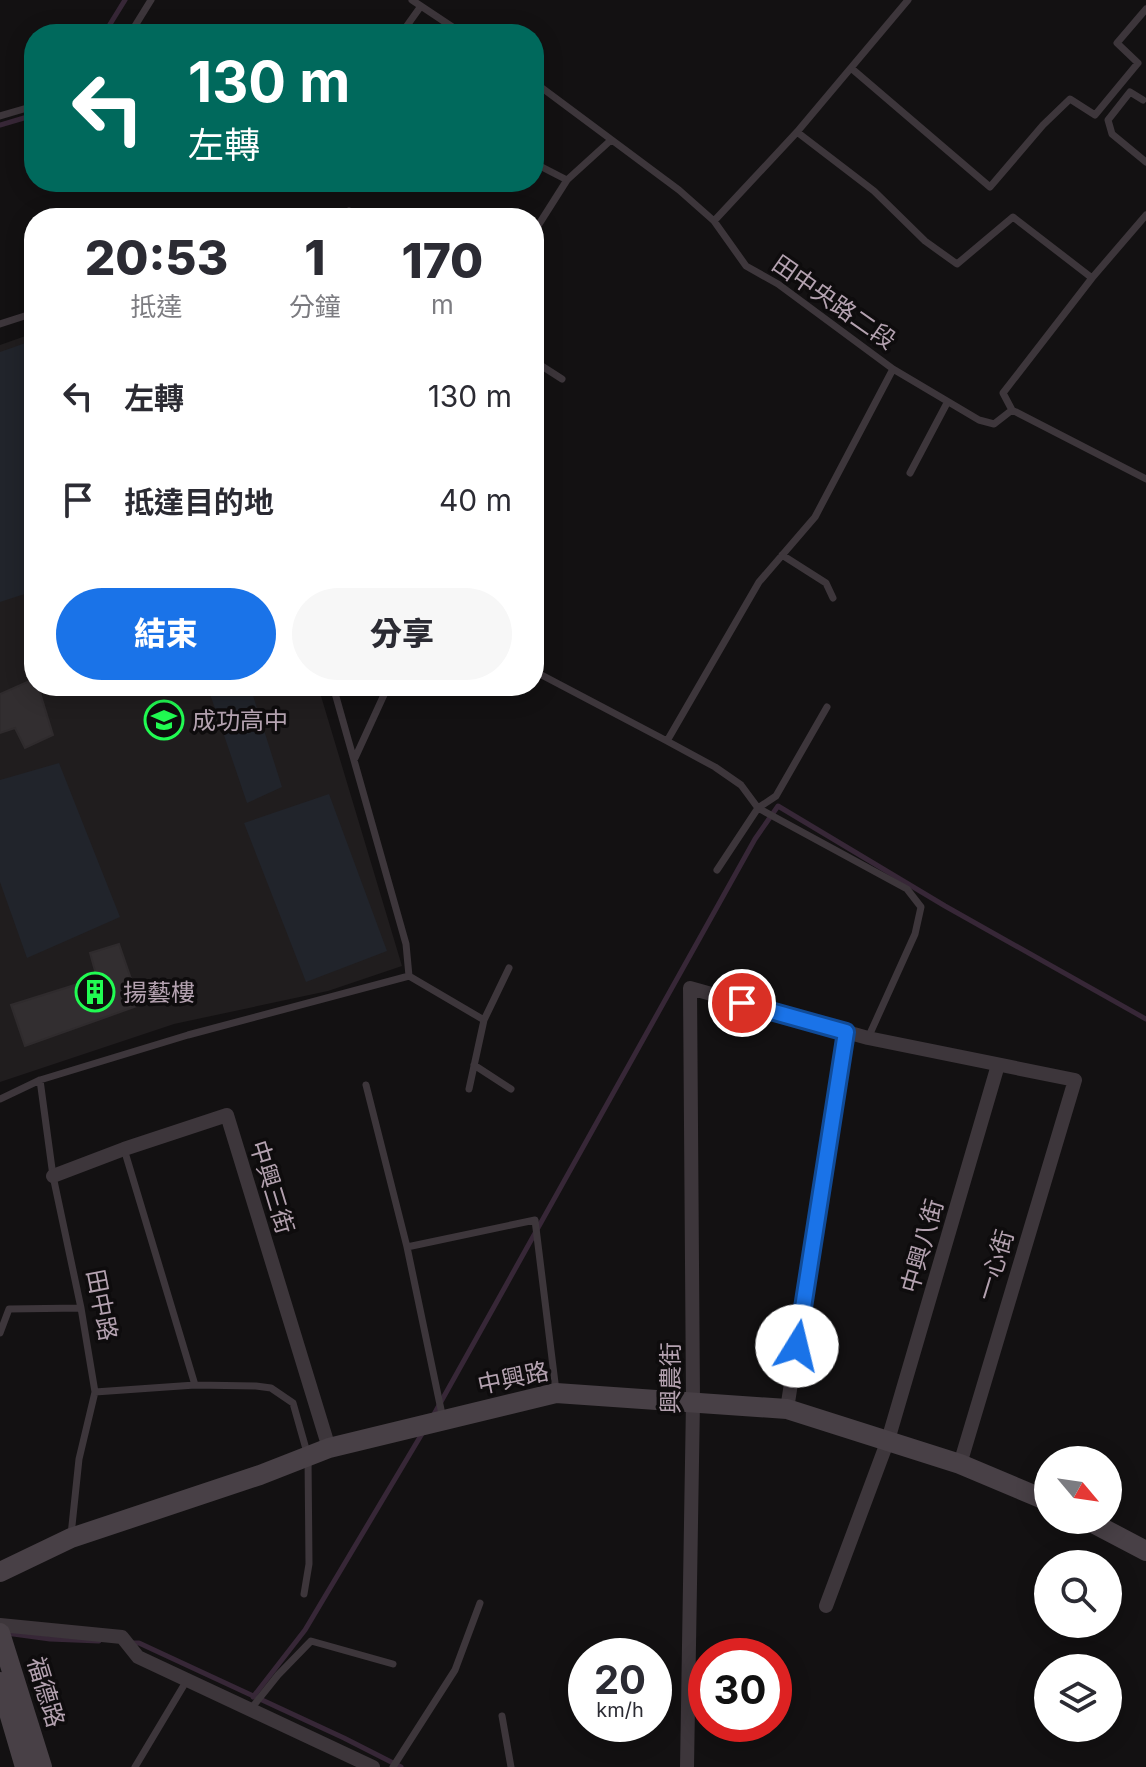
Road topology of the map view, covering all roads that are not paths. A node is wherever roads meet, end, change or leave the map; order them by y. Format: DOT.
graph roads {
  1 [pos="151,0"];
  2 [pos="412,0"];
  3 [pos="908,0"];
  4 [pos="421,6"];
  5 [pos="1146,9"];
  6 [pos="136,24"];
  7 [pos="408,24"];
  8 [pos="448,24"];
  9 [pos="851,68"];
  10 [pos="544,90"];
  11 [pos="1143,100"];
  12 [pos="24,109"];
  13 [pos="0,116"];
  14 [pos="797,132"];
  15 [pos="611,140"];
  16 [pos="1146,162"];
  17 [pos="544,168"];
  18 [pos="567,180"];
  19 [pos="1146,215"];
  20 [pos="544,216"];
  21 [pos="714,221"];
  22 [pos="1092,278"];
  23 [pos="24,316"];
  24 [pos="0,324"];
  25 [pos="544,367"];
  26 [pos="893,369"];
  27 [pos="562,379"];
  28 [pos="947,403"];
  29 [pos="1012,410"];
  30 [pos="910,473"];
  31 [pos="1146,479"];
  32 [pos="782,555"];
  33 [pos="833,598"];
  34 [pos="544,676"];
  35 [pos="336,696"];
  36 [pos="383,696"];
  37 [pos="827,707"];
  38 [pos="667,741"];
  39 [pos="355,758"];
  40 [pos="758,808"];
  41 [pos="717,870"];
  42 [pos="509,968"];
  43 [pos="409,976"];
  44 [pos="484,1020"];
  45 [pos="846,1032"];
  46 [pos="868,1038"];
  47 [pos="474,1065"];
  48 [pos="998,1065"];
  49 [pos="40,1080"];
  50 [pos="366,1085"];
  51 [pos="469,1089"];
  52 [pos="511,1089"];
  53 [pos="0,1099"];
  54 [pos="124,1149"];
  55 [pos="53,1176"];
  56 [pos="407,1247"];
  57 [pos="81,1308"];
  58 [pos="0,1333"];
  59 [pos="195,1385"];
  60 [pos="95,1392"];
  61 [pos="556,1393"];
  62 [pos="693,1401"];
  63 [pos="787,1409"];
  64 [pos="443,1421"];
  65 [pos="888,1440"];
  66 [pos="329,1448"];
  67 [pos="308,1456"];
  68 [pos="960,1464"];
  69 [pos="1034,1495"];
  70 [pos="1114,1534"];
  71 [pos="71,1538"];
  72 [pos="1146,1551"];
  73 [pos="0,1572"];
  74 [pos="304,1594"];
  75 [pos="480,1603"];
  76 [pos="826,1606"];
  77 [pos="0,1625"];
  78 [pos="0,1633"];
  79 [pos="393,1664"];
  80 [pos="187,1680"];
  81 [pos="0,1682"];
  82 [pos="250,1710"];
  83 [pos="502,1716"];
  84 [pos="25,1767"];
  85 [pos="42,1767"];
  86 [pos="135,1767"];
  87 [pos="373,1767"];
  88 [pos="393,1767"];
  89 [pos="511,1767"];
  90 [pos="687,1767"];
  1 -- 6 [label="lane"];
  2 -- 4 [label="lane"];
  3 -- 9 [label="lane"];
  4 -- 7 [label="lane"];
  4 -- 8 [label="lane"];
  5 -- 9 [label="lane"];
  9 -- 14 [label="lane"];
  10 -- 15 [label="lane, 田中央路二段"];
  11 -- 16 [label="lane"];
  12 -- 13 [label="lane"];
  14 -- 21 [label="lane"];
  14 -- 22 [label="lane"];
  15 -- 18 [label="lane"];
  15 -- 21 [label="lane, 田中央路二段"];
  17 -- 18 [label="lane"];
  18 -- 20 [label="lane"];
  19 -- 22 [label="lane"];
  21 -- 26 [label="lane, 田中央路二段"];
  22 -- 29 [label="lane"];
  23 -- 24 [label="lane"];
  25 -- 27 [label="lane"];
  26 -- 28 [label="lane, 田中央路二段"];
  26 -- 32 [label="lane"];
  28 -- 29 [label="lane, 田中央路二段"];
  28 -- 30 [label="lane"];
  29 -- 31 [label="lane"];
  32 -- 33 [label="lane"];
  32 -- 38 [label="lane"];
  34 -- 38 [label="lane"];
  35 -- 39 [label="lane"];
  36 -- 39 [label="lane"];
  37 -- 40 [label="lane"];
  38 -- 40 [label="lane"];
  39 -- 43 [label="lane"];
  40 -- 41 [label="lane"];
  40 -- 46 [label="lane"];
  42 -- 44 [label="lane"];
  43 -- 44 [label="lane"];
  43 -- 49 [label="lane"];
  44 -- 47 [label="lane"];
  45 -- 46 [label="street"];
  45 -- 62 [label="street, 興農街"];
  45 -- 63 [label="street"];
  46 -- 48 [label="street"];
  47 -- 51 [label="lane"];
  47 -- 52 [label="lane"];
  48 -- 65 [label="street, 中興八街"];
  48 -- 68 [label="street, 一心街"];
  49 -- 53 [label="lane"];
  49 -- 55 [label="lane, 田中路"];
  50 -- 56 [label="lane"];
  54 -- 55 [label="street, 中興三街"];
  54 -- 59 [label="lane"];
  54 -- 66 [label="street, 中興三街"];
  55 -- 57 [label="lane, 田中路"];
  56 -- 61 [label="lane"];
  56 -- 64 [label="lane"];
  57 -- 58 [label="lane"];
  57 -- 60 [label="lane, 田中路"];
  59 -- 60 [label="lane"];
  59 -- 67 [label="lane"];
  60 -- 71 [label="lane, 田中路"];
  61 -- 62 [label="street, 中興路"];
  61 -- 64 [label="street, 中興路"];
  62 -- 63 [label="street, 中興路"];
  62 -- 90 [label="street, 興農街"];
  63 -- 65 [label="street, 中興路"];
  64 -- 66 [label="street, 中興路"];
  65 -- 68 [label="street, 中興路"];
  65 -- 76 [label="street, 中興八街"];
  66 -- 67 [label="street, 中興路"];
  67 -- 71 [label="street, 中興路"];
  67 -- 74 [label="lane"];
  68 -- 69 [label="street, 中興路"];
  70 -- 72 [label="street"];
  71 -- 73 [label="street, 中興路"];
  75 -- 88 [label="lane"];
  77 -- 80 [label="street"];
  78 -- 85 [label="street, 福德路"];
  79 -- 82 [label="lane"];
  80 -- 82 [label="street"];
  80 -- 86 [label="lane"];
  81 -- 84 [label="street, 福德路"];
  82 -- 87 [label="street"];
  83 -- 89 [label="lane"];
}
